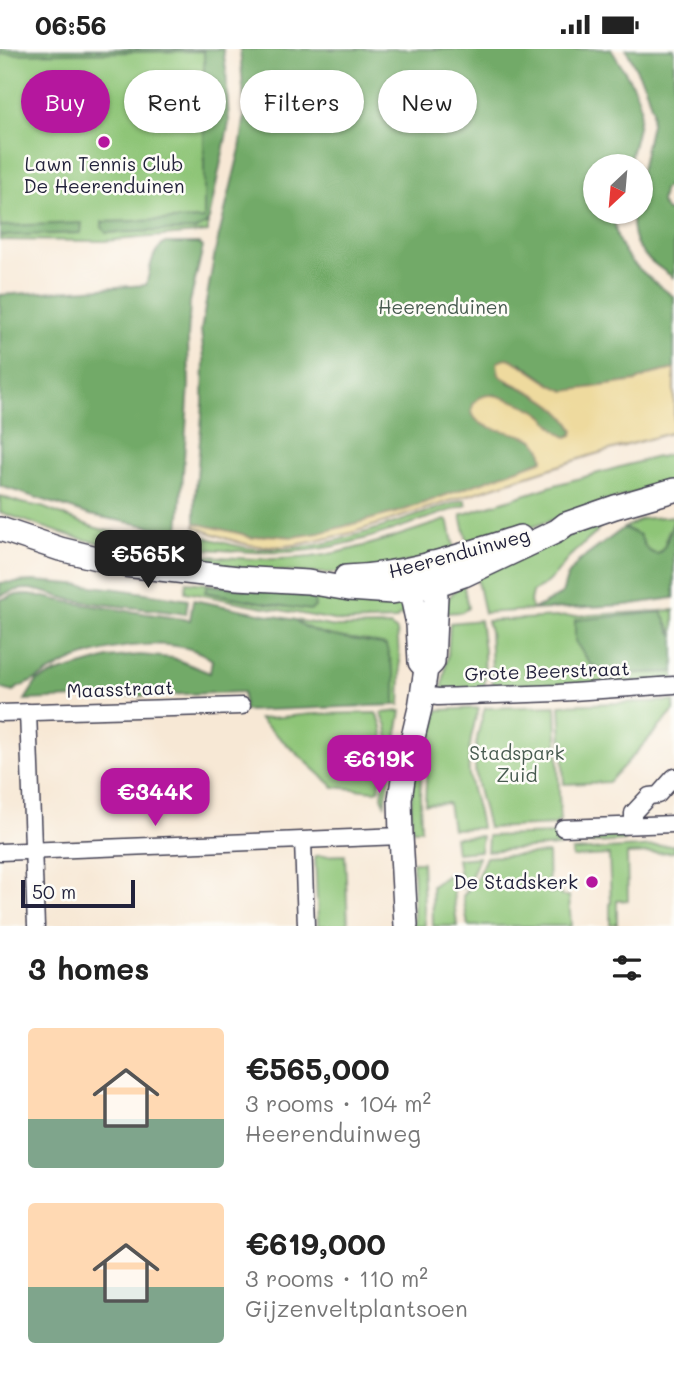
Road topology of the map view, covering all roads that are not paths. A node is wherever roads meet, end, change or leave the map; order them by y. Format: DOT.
graph roads {
  1 [pos="674,491"];
  2 [pos="0,529"];
  3 [pos="433,574"];
  4 [pos="408,580"];
  5 [pos="426,669"];
  6 [pos="674,685"];
  7 [pos="422,695"];
  8 [pos="242,706"];
  9 [pos="28,712"];
  10 [pos="0,713"];
  11 [pos="674,778"];
  12 [pos="674,824"];
  13 [pos="633,825"];
  14 [pos="563,828"];
  15 [pos="401,836"];
  16 [pos="303,841"];
  17 [pos="33,851"];
  18 [pos="0,852"];
  19 [pos="36,926"];
  20 [pos="306,926"];
  21 [pos="406,926"];
  1 -- 3 [label="main road, Heerenduinweg"];
  2 -- 4 [label="main road, Heerenduinweg"];
  3 -- 4 [label="main road, Heerenduinweg"];
  3 -- 5 [label="main road"];
  4 -- 5 [label="main road"];
  5 -- 7 [label="main road"];
  6 -- 7 [label="street, Grote Beerstraat"];
  7 -- 15 [label="main road"];
  8 -- 9 [label="street, Maasstraat"];
  9 -- 10 [label="street, Maasstraat"];
  9 -- 17 [label="street"];
  11 -- 13 [label="street"];
  12 -- 13 [label="street"];
  13 -- 14 [label="street"];
  15 -- 16 [label="street"];
  15 -- 21 [label="main road"];
  16 -- 17 [label="street"];
  16 -- 20 [label="street"];
  17 -- 18 [label="street"];
  17 -- 19 [label="street"];
}
